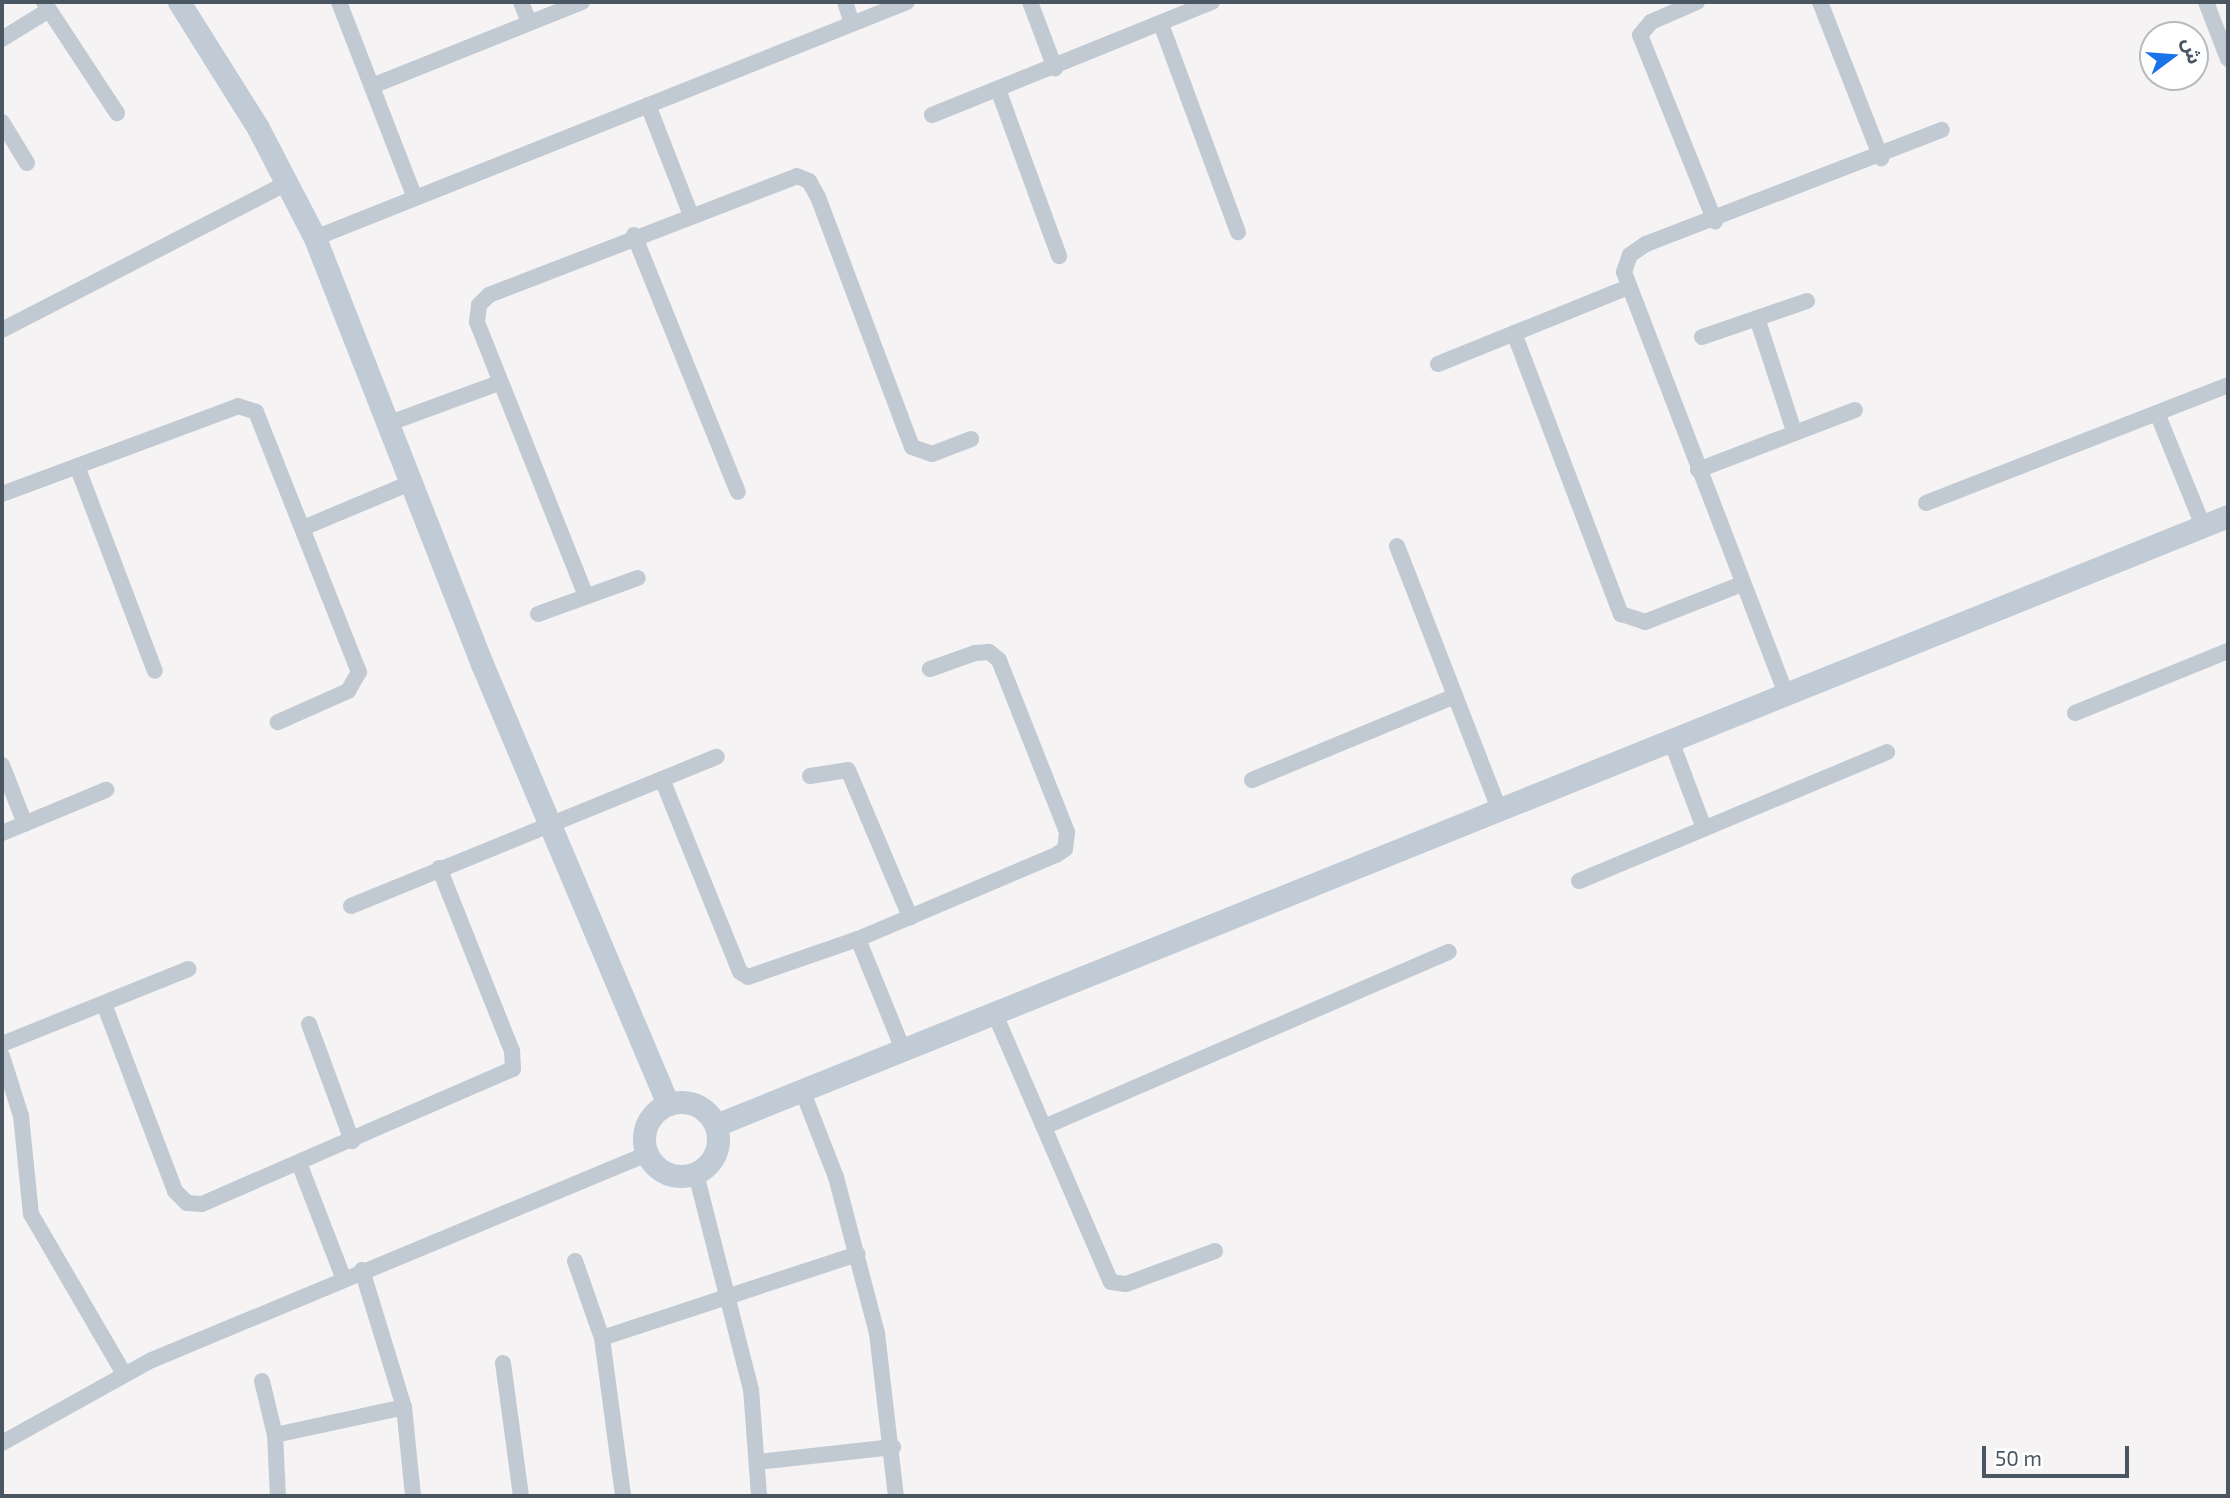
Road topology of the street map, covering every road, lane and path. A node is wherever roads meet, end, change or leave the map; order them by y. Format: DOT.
graph roads {
  1 [pos="179,2"];
  2 [pos="339,2"];
  3 [pos="521,2"];
  4 [pos="582,2"];
  5 [pos="845,2"];
  6 [pos="906,2"];
  7 [pos="1030,2"];
  8 [pos="1212,2"];
  9 [pos="1697,2"];
  10 [pos="1820,2"];
  11 [pos="2206,2"];
  12 [pos="46,6"];
  13 [pos="529,22"];
  14 [pos="852,23"];
  15 [pos="1161,24"];
  16 [pos="2,39"];
  17 [pos="2228,59"];
  18 [pos="1055,68"];
  19 [pos="372,86"];
  20 [pos="999,92"];
  21 [pos="648,105"];
  22 [pos="117,114"];
  23 [pos="932,115"];
  24 [pos="2,122"];
  25 [pos="1942,130"];
  26 [pos="1881,158"];
  27 [pos="27,163"];
  28 [pos="289,182"];
  29 [pos="415,198"];
  30 [pos="690,213"];
  31 [pos="1714,222"];
  32 [pos="1238,232"];
  33 [pos="634,235"];
  34 [pos="315,238"];
  35 [pos="1059,256"];
  36 [pos="1626,288"];
  37 [pos="1807,301"];
  38 [pos="1757,318"];
  39 [pos="2,330"];
  40 [pos="1514,333"];
  41 [pos="1702,337"];
  42 [pos="1438,364"];
  43 [pos="499,383"];
  44 [pos="2228,385"];
  45 [pos="1855,410"];
  46 [pos="2157,413"];
  47 [pos="387,424"];
  48 [pos="1794,431"];
  49 [pos="971,439"];
  50 [pos="77,466"];
  51 [pos="1698,470"];
  52 [pos="410,483"];
  53 [pos="738,492"];
  54 [pos="2,494"];
  55 [pos="1926,503"];
  56 [pos="2228,516"];
  57 [pos="2203,526"];
  58 [pos="303,528"];
  59 [pos="1397,546"];
  60 [pos="638,578"];
  61 [pos="1742,584"];
  62 [pos="586,596"];
  63 [pos="538,614"];
  64 [pos="2228,652"];
  65 [pos="930,669"];
  66 [pos="155,671"];
  67 [pos="1786,694"];
  68 [pos="1455,696"];
  69 [pos="2075,713"];
  70 [pos="278,722"];
  71 [pos="1670,738"];
  72 [pos="1887,752"];
  73 [pos="717,757"];
  74 [pos="2,765"];
  75 [pos="810,776"];
  76 [pos="662,779"];
  77 [pos="1252,780"];
  78 [pos="106,790"];
  79 [pos="1498,806"];
  80 [pos="25,824"];
  81 [pos="550,825"];
  82 [pos="1704,828"];
  83 [pos="2,833"];
  84 [pos="439,868"];
  85 [pos="1579,881"];
  86 [pos="351,906"];
  87 [pos="910,918"];
  88 [pos="858,939"];
  89 [pos="1449,952"];
  90 [pos="189,969"];
  91 [pos="104,1004"];
  92 [pos="994,1012"];
  93 [pos="309,1024"];
  94 [pos="2,1044"];
  95 [pos="903,1049"];
  96 [pos="2,1056"];
  97 [pos="802,1090"];
  98 [pos="668,1104"];
  99 [pos="716,1125"];
  100 [pos="1044,1127"];
  101 [pos="352,1141"];
  102 [pos="647,1154"];
  103 [pos="299,1163"];
  104 [pos="696,1174"];
  105 [pos="1214,1251"];
  106 [pos="858,1254"];
  107 [pos="575,1261"];
  108 [pos="362,1270"];
  109 [pos="343,1277"];
  110 [pos="729,1296"];
  111 [pos="602,1338"];
  112 [pos="503,1363"];
  113 [pos="124,1374"];
  114 [pos="262,1381"];
  115 [pos="404,1407"];
  116 [pos="275,1436"];
  117 [pos="2,1443"];
  118 [pos="893,1447"];
  119 [pos="757,1462"];
  120 [pos="278,1496"];
  121 [pos="413,1496"];
  122 [pos="521,1496"];
  123 [pos="623,1496"];
  124 [pos="759,1496"];
  125 [pos="895,1496"];
  1 -- 28 [label="main road"];
  2 -- 19 [label="street"];
  3 -- 13 [label="street"];
  4 -- 13 [label="street"];
  5 -- 14 [label="street"];
  6 -- 14 [label="street"];
  7 -- 18 [label="street"];
  8 -- 15 [label="street"];
  9 -- 31 [label="street"];
  10 -- 26 [label="street"];
  11 -- 17 [label="street"];
  12 -- 16 [label="street"];
  12 -- 22 [label="street"];
  13 -- 19 [label="street"];
  14 -- 21 [label="street"];
  15 -- 18 [label="street"];
  15 -- 32 [label="street"];
  18 -- 20 [label="street"];
  19 -- 29 [label="street"];
  20 -- 23 [label="street"];
  20 -- 35 [label="street"];
  21 -- 29 [label="street"];
  21 -- 30 [label="street"];
  24 -- 27 [label="street"];
  25 -- 26 [label="street"];
  26 -- 31 [label="street"];
  28 -- 34 [label="main road"];
  28 -- 39 [label="street"];
  29 -- 34 [label="street"];
  30 -- 33 [label="street"];
  30 -- 49 [label="street"];
  31 -- 36 [label="street"];
  33 -- 43 [label="street"];
  33 -- 53 [label="street"];
  34 -- 47 [label="main road"];
  36 -- 40 [label="street"];
  36 -- 51 [label="street"];
  37 -- 38 [label="street"];
  38 -- 41 [label="street"];
  38 -- 48 [label="street"];
  40 -- 42 [label="street"];
  40 -- 61 [label="street"];
  43 -- 47 [label="street"];
  43 -- 62 [label="street"];
  44 -- 46 [label="street"];
  45 -- 48 [label="street"];
  46 -- 55 [label="street"];
  46 -- 57 [label="street"];
  47 -- 52 [label="main road"];
  48 -- 51 [label="street"];
  50 -- 54 [label="street"];
  50 -- 58 [label="street"];
  50 -- 66 [label="street"];
  51 -- 61 [label="street"];
  52 -- 58 [label="street"];
  52 -- 81 [label="main road"];
  56 -- 57 [label="main road"];
  57 -- 67 [label="main road"];
  58 -- 70 [label="street"];
  59 -- 68 [label="street"];
  60 -- 62 [label="street"];
  61 -- 67 [label="street"];
  62 -- 63 [label="street"];
  64 -- 69 [label="street"];
  65 -- 87 [label="street"];
  67 -- 71 [label="main road"];
  68 -- 77 [label="street"];
  68 -- 79 [label="street"];
  71 -- 79 [label="main road"];
  71 -- 82 [label="street"];
  72 -- 82 [label="street"];
  73 -- 76 [label="street"];
  74 -- 80 [label="street"];
  75 -- 87 [label="street"];
  76 -- 81 [label="street"];
  76 -- 88 [label="street"];
  78 -- 80 [label="street"];
  79 -- 92 [label="main road"];
  80 -- 83 [label="street"];
  81 -- 84 [label="street"];
  81 -- 98 [label="main road"];
  82 -- 85 [label="street"];
  84 -- 86 [label="street"];
  84 -- 101 [label="street"];
  87 -- 88 [label="street"];
  88 -- 95 [label="street"];
  89 -- 100 [label="street"];
  90 -- 91 [label="street"];
  91 -- 94 [label="street"];
  91 -- 103 [label="street"];
  92 -- 95 [label="main road"];
  92 -- 100 [label="street"];
  93 -- 101 [label="street"];
  95 -- 97 [label="main road"];
  96 -- 113 [label="street"];
  97 -- 99 [label="main road"];
  97 -- 106 [label="street"];
  98 -- 99 [label="main road"];
  98 -- 102 [label="main road"];
  99 -- 104 [label="main road"];
  100 -- 105 [label="street"];
  101 -- 103 [label="street"];
  102 -- 104 [label="main road"];
  102 -- 108 [label="street"];
  103 -- 109 [label="street"];
  104 -- 110 [label="street"];
  106 -- 110 [label="street"];
  106 -- 118 [label="street"];
  107 -- 111 [label="street"];
  108 -- 109 [label="street"];
  108 -- 115 [label="street"];
  109 -- 113 [label="street"];
  110 -- 111 [label="street"];
  110 -- 119 [label="street"];
  111 -- 123 [label="street"];
  112 -- 122 [label="street"];
  113 -- 117 [label="street"];
  114 -- 116 [label="street"];
  115 -- 116 [label="street"];
  115 -- 121 [label="street"];
  116 -- 120 [label="street"];
  118 -- 119 [label="street"];
  118 -- 125 [label="street"];
  119 -- 124 [label="street"];
}
